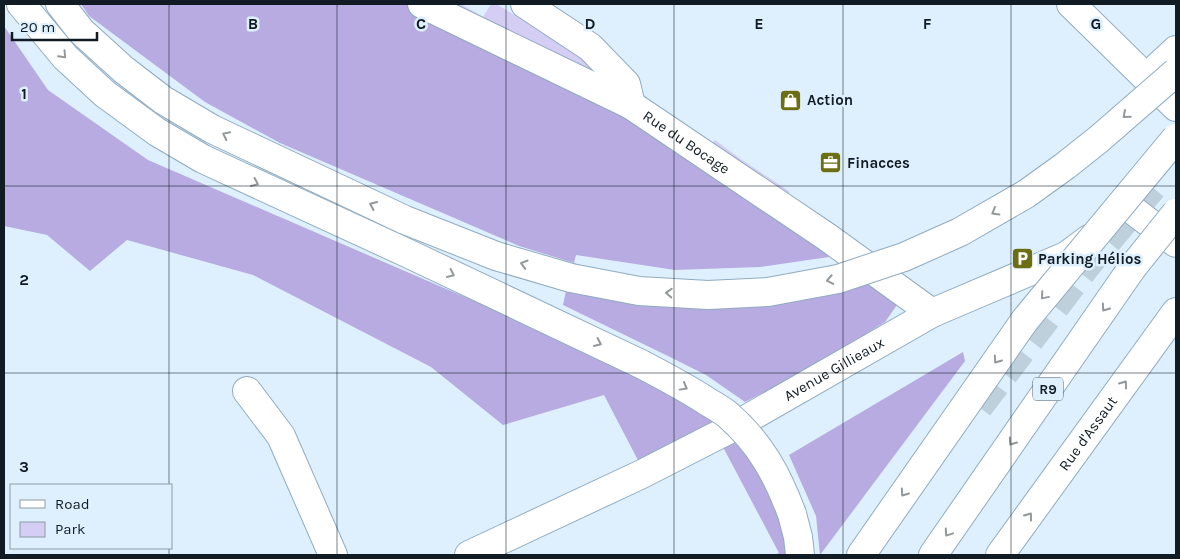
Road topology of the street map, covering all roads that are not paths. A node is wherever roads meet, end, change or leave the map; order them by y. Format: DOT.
graph roads {
  1 [pos="22,4"];
  2 [pos="60,4"];
  3 [pos="422,4"];
  4 [pos="525,4"];
  5 [pos="1071,4"];
  6 [pos="1176,50"];
  7 [pos="1176,72"];
  8 [pos="1147,77"];
  9 [pos="631,106"];
  10 [pos="1176,107"];
  11 [pos="1176,116"];
  12 [pos="1176,138"];
  13 [pos="1176,152"];
  14 [pos="1176,158"];
  15 [pos="1130,208"];
  16 [pos="1176,213"];
  17 [pos="1176,243"];
  18 [pos="1176,312"];
  19 [pos="932,313"];
  20 [pos="247,390"];
  21 [pos="333,555"];
  22 [pos="468,555"];
  23 [pos="800,555"];
  24 [pos="861,555"];
  25 [pos="933,555"];
  26 [pos="1000,555"];
  1 -- 23 [label="main road, one-way, bridge"];
  7 -- 2 [label="main road, one-way, bridge"];
  3 -- 9 [label="main road, Rue du Bocage"];
  4 -- 9 [label="main road"];
  5 -- 8 [label="main road"];
  6 -- 8 [label="main road"];
  8 -- 10 [label="main road"];
  9 -- 19 [label="main road, Rue du Bocage"];
  11 -- 14 [label="main road, bridge"];
  12 -- 24 [label="main road, one-way, bridge"];
  13 -- 15 [label="main road, Avenue Gillieaux"];
  15 -- 17 [label="main road"];
  15 -- 19 [label="main road, Avenue Gillieaux"];
  16 -- 25 [label="main road, R9, one-way, bridge"];
  26 -- 18 [label="main road, Rue d'Assaut, one-way"];
  19 -- 22 [label="main road, Avenue Gillieaux"];
  20 -- 21 [label="main road"];
}
